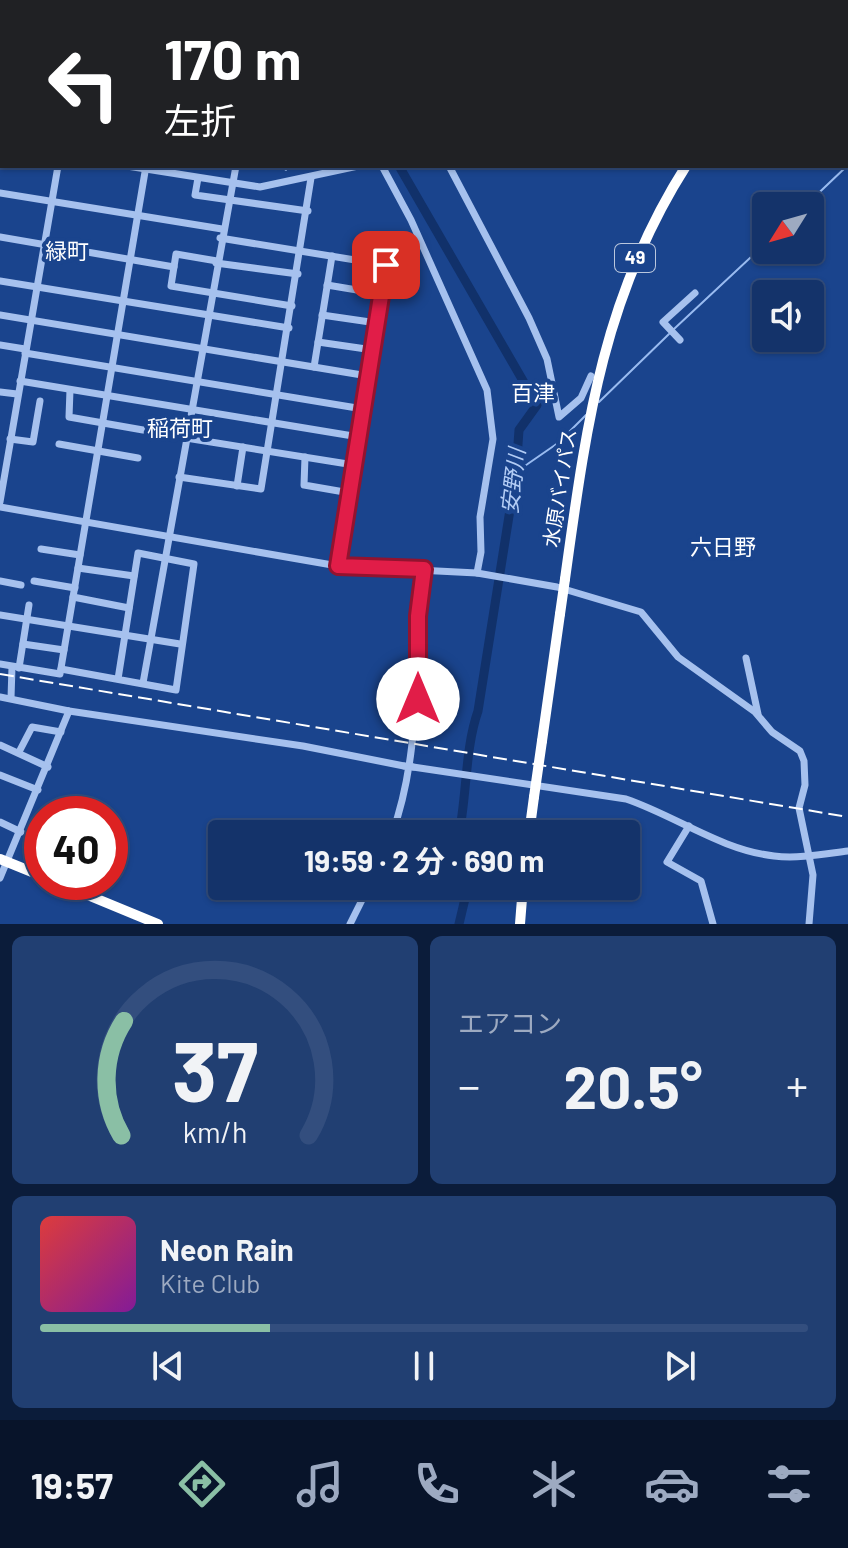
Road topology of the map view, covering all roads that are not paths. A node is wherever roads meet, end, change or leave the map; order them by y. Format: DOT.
graph roads {
  1 [pos="58,168"];
  2 [pos="146,168"];
  3 [pos="193,168"];
  4 [pos="235,168"];
  5 [pos="350,168"];
  6 [pos="383,168"];
  7 [pos="450,168"];
  8 [pos="685,168"];
  9 [pos="194,177"];
  10 [pos="311,178"];
  11 [pos="230,184"];
  12 [pos="0,193"];
  13 [pos="227,199"];
  14 [pos="52,201"];
  15 [pos="308,211"];
  16 [pos="138,216"];
  17 [pos="221,234"];
  18 [pos="0,237"];
  19 [pos="44,245"];
  20 [pos="302,251"];
  21 [pos="388,255"];
  22 [pos="332,256"];
  23 [pos="130,260"];
  24 [pos="216,262"];
  25 [pos="386,265"];
  26 [pos="174,267"];
  27 [pos="298,274"];
  28 [pos="0,281"];
  29 [pos="327,285"];
  30 [pos="36,287"];
  31 [pos="211,293"];
  32 [pos="695,293"];
  33 [pos="381,294"];
  34 [pos="123,301"];
  35 [pos="292,306"];
  36 [pos="0,315"];
  37 [pos="207,315"];
  38 [pos="322,315"];
  39 [pos="31,320"];
  40 [pos="377,323"];
  41 [pos="289,328"];
  42 [pos="118,334"];
  43 [pos="680,340"];
  44 [pos="318,342"];
  45 [pos="0,345"];
  46 [pos="201,348"];
  47 [pos="373,350"];
  48 [pos="25,351"];
  49 [pos="283,361"];
  50 [pos="112,367"];
  51 [pos="314,367"];
  52 [pos="368,376"];
  53 [pos="591,376"];
  54 [pos="20,381"];
  55 [pos="196,381"];
  56 [pos="70,390"];
  57 [pos="0,392"];
  58 [pos="17,394"];
  59 [pos="277,394"];
  60 [pos="107,396"];
  61 [pos="40,401"];
  62 [pos="363,409"];
  63 [pos="191,410"];
  64 [pos="0,420"];
  65 [pos="12,422"];
  66 [pos="103,423"];
  67 [pos="273,423"];
  68 [pos="143,430"];
  69 [pos="359,437"];
  70 [pos="186,438"];
  71 [pos="10,439"];
  72 [pos="59,444"];
  73 [pos="243,447"];
  74 [pos="4,451"];
  75 [pos="98,451"];
  76 [pos="268,451"];
  77 [pos="305,457"];
  78 [pos="138,458"];
  79 [pos="354,465"];
  80 [pos="2,474"];
  81 [pos="179,477"];
  82 [pos="237,486"];
  83 [pos="350,493"];
  84 [pos="0,505"];
  85 [pos="86,524"];
  86 [pos="168,538"];
  87 [pos="41,549"];
  88 [pos="80,555"];
  89 [pos="165,558"];
  90 [pos="338,566"];
  91 [pos="78,568"];
  92 [pos="424,569"];
  93 [pos="480,573"];
  94 [pos="134,576"];
  95 [pos="0,581"];
  96 [pos="34,581"];
  97 [pos="21,585"];
  98 [pos="75,588"];
  99 [pos="73,597"];
  100 [pos="29,605"];
  101 [pos="129,608"];
  102 [pos="0,615"];
  103 [pos="27,619"];
  104 [pos="68,625"];
  105 [pos="124,634"];
  106 [pos="150,638"];
  107 [pos="23,644"];
  108 [pos="180,644"];
  109 [pos="64,650"];
  110 [pos="746,658"];
  111 [pos="0,664"];
  112 [pos="16,668"];
  113 [pos="61,669"];
  114 [pos="118,679"];
  115 [pos="143,683"];
  116 [pos="0,697"];
  117 [pos="11,698"];
  118 [pos="69,711"];
  119 [pos="758,714"];
  120 [pos="61,732"];
  121 [pos="0,745"];
  122 [pos="19,752"];
  123 [pos="48,767"];
  124 [pos="0,775"];
  125 [pos="38,790"];
  126 [pos="396,820"];
  127 [pos="531,820"];
  128 [pos="0,822"];
  129 [pos="689,826"];
  130 [pos="21,832"];
  131 [pos="848,851"];
  132 [pos="807,855"];
  133 [pos="4,861"];
  134 [pos="24,869"];
  135 [pos="0,878"];
  136 [pos="100,900"];
  137 [pos="362,900"];
  138 [pos="522,900"];
  139 [pos="158,924"];
  140 [pos="350,924"];
  141 [pos="520,924"];
  142 [pos="713,924"];
  143 [pos="809,924"];
  1 -- 14 [label="street"];
  2 -- 9 [label="street"];
  2 -- 16 [label="street"];
  3 -- 9 [label="street"];
  4 -- 11 [label="street"];
  5 -- 10 [label="street"];
  6 -- 93 [label="street"];
  7 -- 53 [label="street"];
  8 -- 127 [label="highway, 水原バイパス / 49, bridge"];
  9 -- 11 [label="street"];
  9 -- 13 [label="street"];
  10 -- 11 [label="street"];
  10 -- 15 [label="street"];
  11 -- 13 [label="street"];
  12 -- 14 [label="street"];
  13 -- 15 [label="street"];
  13 -- 17 [label="street"];
  14 -- 16 [label="street"];
  14 -- 19 [label="street"];
  15 -- 20 [label="street"];
  16 -- 17 [label="street"];
  16 -- 23 [label="street"];
  17 -- 20 [label="street"];
  17 -- 24 [label="street"];
  18 -- 19 [label="street"];
  19 -- 23 [label="street"];
  19 -- 30 [label="street"];
  20 -- 22 [label="street"];
  20 -- 27 [label="street"];
  21 -- 25 [label="street"];
  22 -- 25 [label="street"];
  22 -- 29 [label="street"];
  23 -- 26 [label="street"];
  23 -- 34 [label="street"];
  24 -- 26 [label="street"];
  24 -- 27 [label="street"];
  24 -- 31 [label="street"];
  25 -- 33 [label="street"];
  26 -- 31 [label="street"];
  27 -- 35 [label="street"];
  28 -- 30 [label="street"];
  29 -- 33 [label="street"];
  29 -- 38 [label="street"];
  30 -- 34 [label="street"];
  30 -- 39 [label="street"];
  31 -- 35 [label="street"];
  31 -- 37 [label="street"];
  32 -- 43 [label="street"];
  33 -- 40 [label="street"];
  34 -- 37 [label="street"];
  34 -- 42 [label="street"];
  35 -- 41 [label="street"];
  36 -- 39 [label="street"];
  37 -- 41 [label="street"];
  37 -- 46 [label="street"];
  38 -- 40 [label="street"];
  38 -- 44 [label="street"];
  39 -- 42 [label="street"];
  39 -- 48 [label="street"];
  40 -- 47 [label="street"];
  41 -- 49 [label="street"];
  42 -- 46 [label="street"];
  42 -- 50 [label="street"];
  44 -- 47 [label="street"];
  44 -- 51 [label="street"];
  45 -- 48 [label="street"];
  46 -- 49 [label="street"];
  46 -- 55 [label="street"];
  47 -- 52 [label="street"];
  48 -- 50 [label="street"];
  48 -- 54 [label="street"];
  49 -- 51 [label="street"];
  49 -- 59 [label="street"];
  50 -- 55 [label="street"];
  50 -- 60 [label="street"];
  51 -- 52 [label="street"];
  52 -- 62 [label="street"];
  54 -- 56 [label="street"];
  54 -- 58 [label="street"];
  55 -- 59 [label="street"];
  55 -- 63 [label="street"];
  56 -- 60 [label="street"];
  56 -- 66 [label="street"];
  57 -- 58 [label="street"];
  58 -- 65 [label="street"];
  59 -- 62 [label="street"];
  59 -- 67 [label="street"];
  60 -- 63 [label="street"];
  60 -- 66 [label="street"];
  61 -- 71 [label="street"];
  62 -- 69 [label="street"];
  63 -- 67 [label="street"];
  63 -- 70 [label="street"];
  64 -- 65 [label="street"];
  65 -- 71 [label="street"];
  66 -- 68 [label="street"];
  66 -- 75 [label="street"];
  67 -- 69 [label="street"];
  67 -- 76 [label="street"];
  69 -- 79 [label="street"];
  70 -- 73 [label="street"];
  70 -- 81 [label="street"];
  71 -- 74 [label="street"];
  72 -- 75 [label="street"];
  73 -- 76 [label="street"];
  73 -- 82 [label="street"];
  74 -- 80 [label="street"];
  75 -- 78 [label="street"];
  75 -- 85 [label="street"];
  76 -- 77 [label="street"];
  76 -- 82 [label="street"];
  77 -- 79 [label="street"];
  77 -- 83 [label="street"];
  79 -- 83 [label="street"];
  80 -- 84 [label="street"];
  81 -- 82 [label="street"];
  81 -- 86 [label="street"];
  83 -- 90 [label="street"];
  84 -- 85 [label="street"];
  85 -- 86 [label="street"];
  85 -- 88 [label="street"];
  86 -- 89 [label="street"];
  86 -- 90 [label="street"];
  87 -- 88 [label="street"];
  88 -- 91 [label="street"];
  89 -- 94 [label="street"];
  89 -- 106 [label="street"];
  89 -- 108 [label="street"];
  90 -- 92 [label="street"];
  91 -- 94 [label="street"];
  91 -- 98 [label="street"];
  92 -- 93 [label="street"];
  92 -- 126 [label="street"];
  93 -- 119 [label="street"];
  94 -- 101 [label="street"];
  95 -- 97 [label="street"];
  96 -- 98 [label="street"];
  98 -- 99 [label="street"];
  99 -- 101 [label="street"];
  99 -- 104 [label="street"];
  100 -- 103 [label="street"];
  101 -- 105 [label="street"];
  102 -- 103 [label="street"];
  103 -- 104 [label="street"];
  103 -- 107 [label="street"];
  104 -- 105 [label="street"];
  104 -- 109 [label="street"];
  105 -- 106 [label="street"];
  105 -- 114 [label="street"];
  106 -- 108 [label="street"];
  106 -- 115 [label="street"];
  107 -- 109 [label="street"];
  107 -- 112 [label="street"];
  108 -- 115 [label="street"];
  109 -- 113 [label="street"];
  110 -- 119 [label="street"];
  111 -- 112 [label="street"];
  112 -- 113 [label="street"];
  112 -- 117 [label="street"];
  113 -- 114 [label="street"];
  114 -- 115 [label="street"];
  116 -- 117 [label="street"];
  117 -- 118 [label="street"];
  118 -- 120 [label="street"];
  118 -- 129 [label="street"];
  119 -- 132 [label="street"];
  120 -- 122 [label="street"];
  120 -- 123 [label="street"];
  121 -- 122 [label="street"];
  122 -- 123 [label="street"];
  123 -- 125 [label="street"];
  124 -- 125 [label="street"];
  125 -- 130 [label="street"];
  128 -- 130 [label="street"];
  129 -- 132 [label="street"];
  129 -- 142 [label="street"];
  130 -- 133 [label="street"];
  131 -- 132 [label="street"];
  132 -- 143 [label="street"];
  133 -- 134 [label="highway"];
  133 -- 135 [label="street"];
  136 -- 139 [label="highway"];
  137 -- 140 [label="street"];
  138 -- 141 [label="highway"];
}
